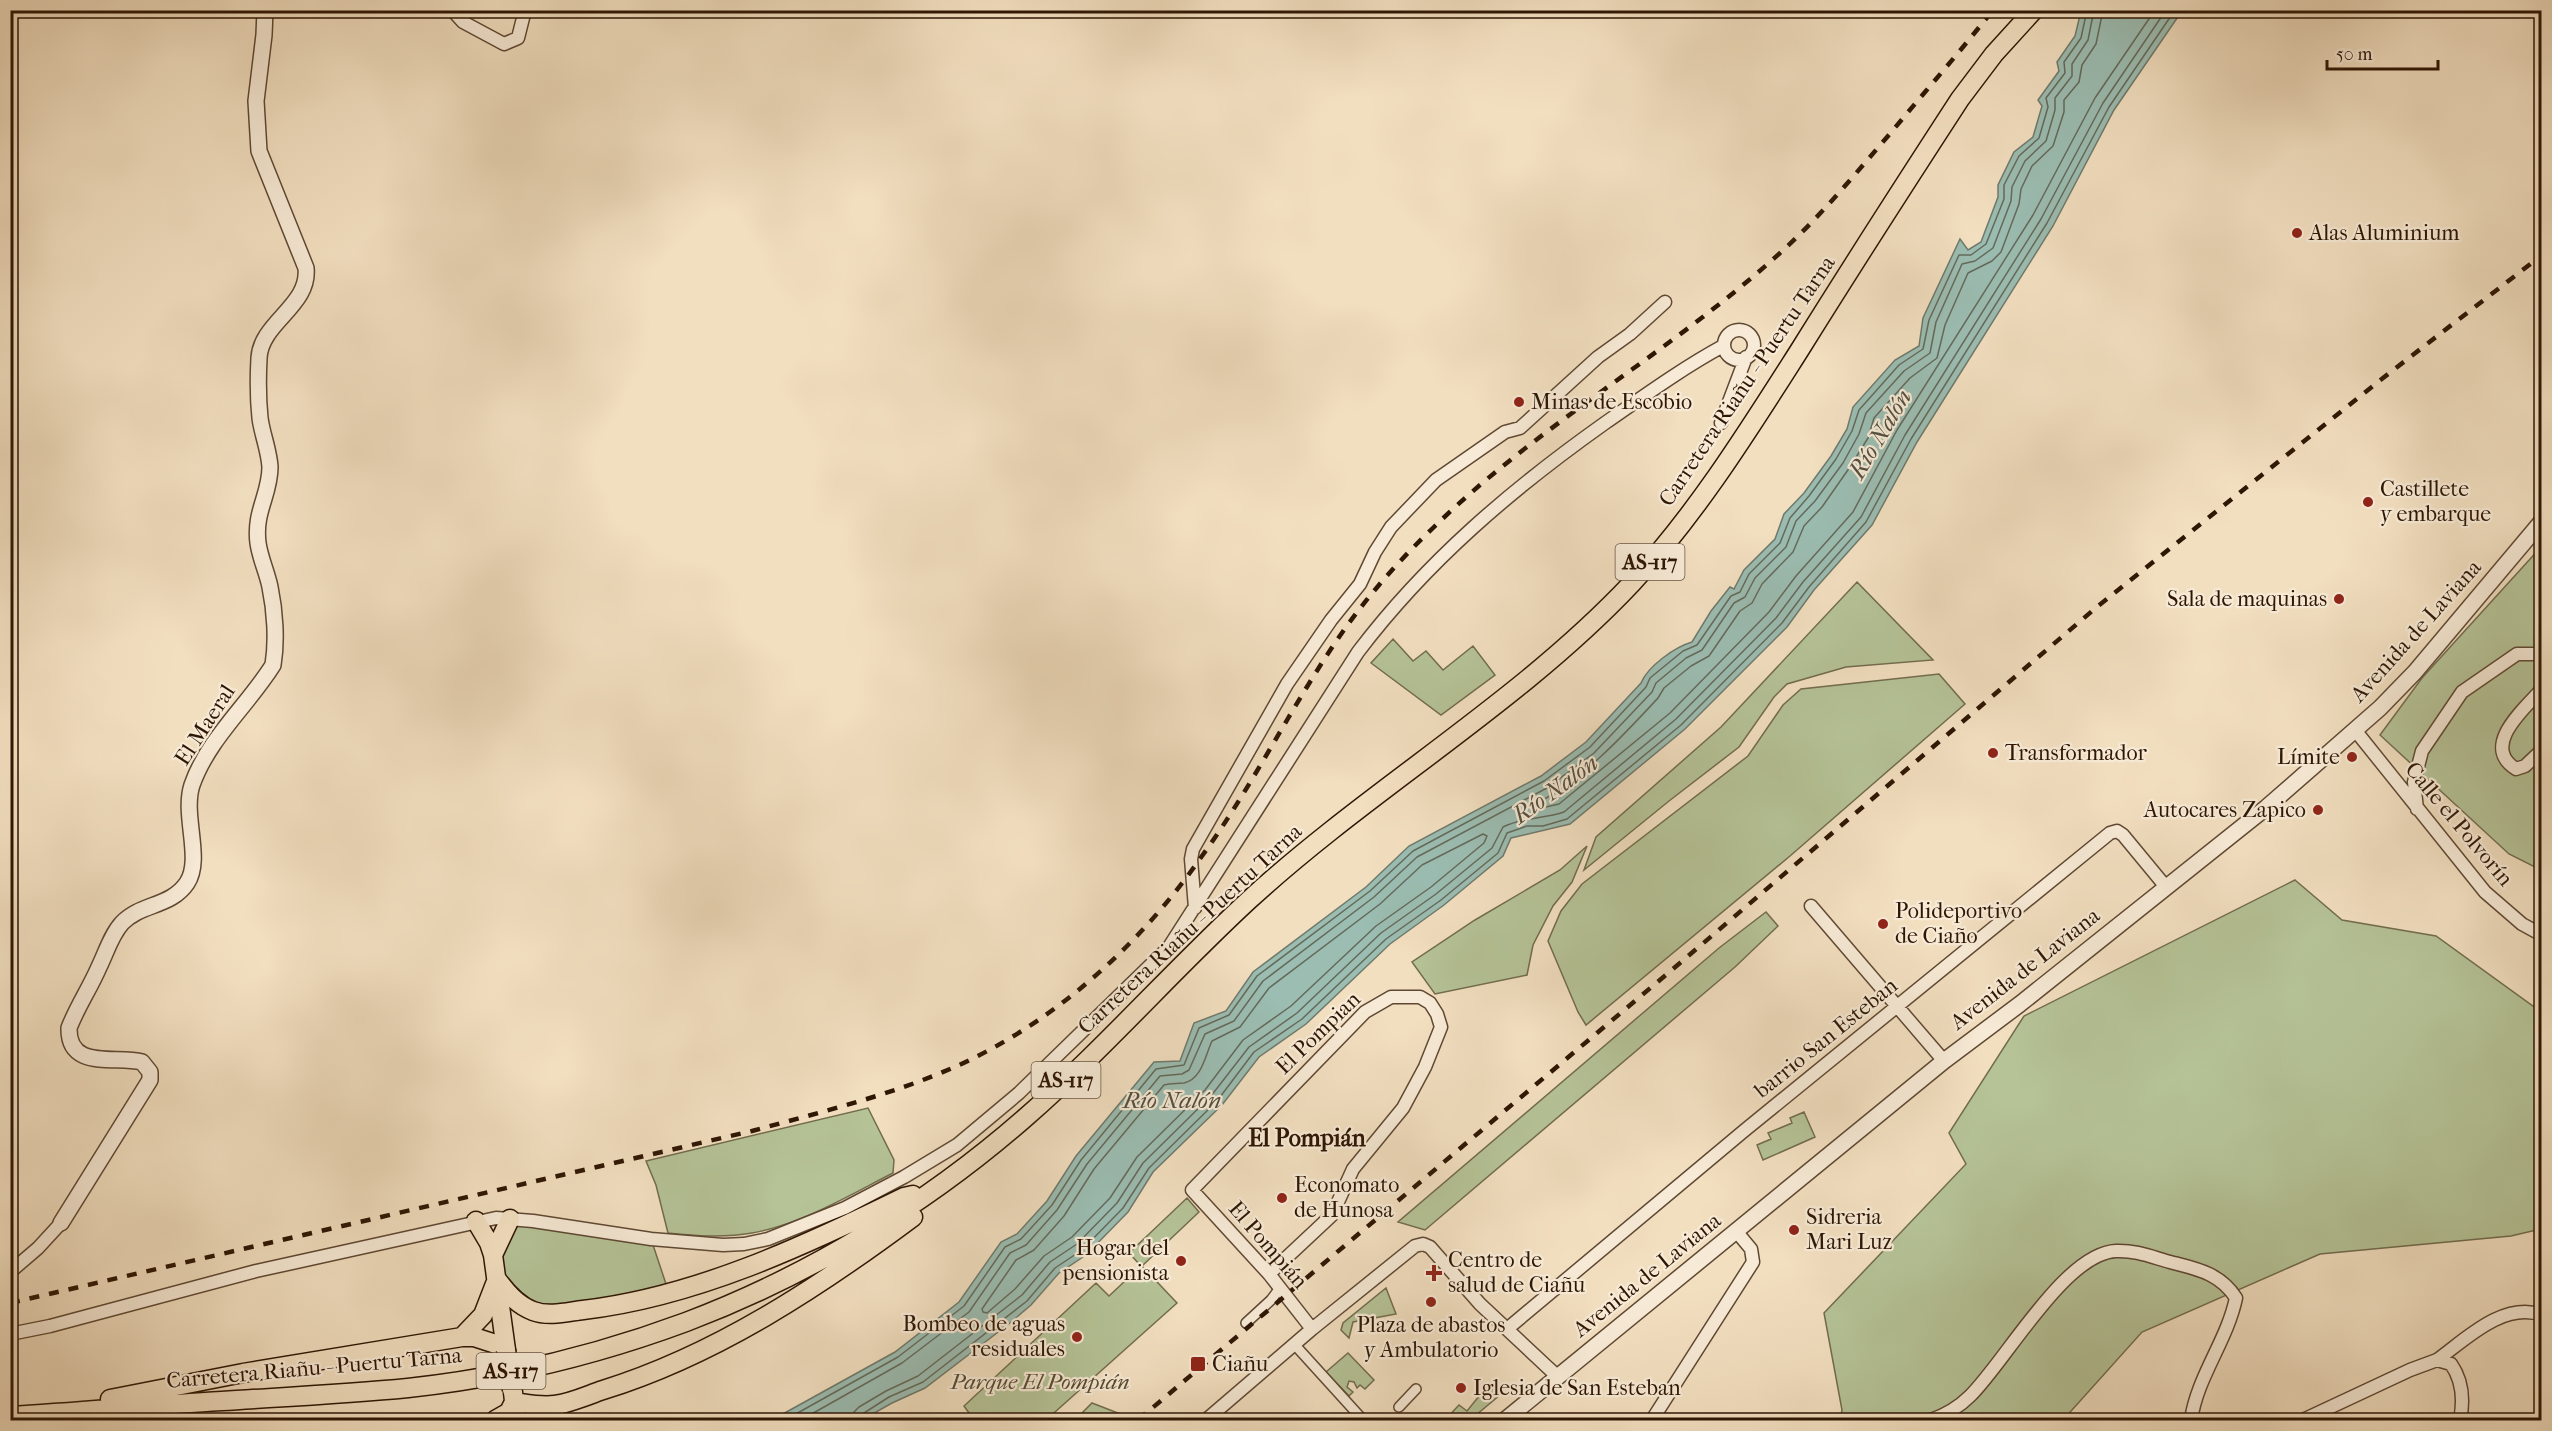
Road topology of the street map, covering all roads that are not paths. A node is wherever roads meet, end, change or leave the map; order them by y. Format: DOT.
graph roads {
  1 [pos="265,10"];
  2 [pos="452,10"];
  3 [pos="525,10"];
  4 [pos="2029,15"];
  5 [pos="1665,302"];
  6 [pos="1726,352"];
  7 [pos="1746,357"];
  8 [pos="1739,378"];
  9 [pos="1721,423"];
  10 [pos="2541,521"];
  11 [pos="2541,654"];
  12 [pos="2541,689"];
  13 [pos="2355,730"];
  14 [pos="2541,750"];
  15 [pos="2417,810"];
  16 [pos="2166,887"];
  17 [pos="1811,906"];
  18 [pos="1195,908"];
  19 [pos="2541,935"];
  20 [pos="1898,1007"];
  21 [pos="1944,1061"];
  22 [pos="974,1160"];
  23 [pos="1192,1190"];
  24 [pos="931,1191"];
  25 [pos="510,1219"];
  26 [pos="476,1221"];
  27 [pos="61,1223"];
  28 [pos="1736,1231"];
  29 [pos="493,1255"];
  30 [pos="10,1272"];
  31 [pos="1269,1274"];
  32 [pos="496,1278"];
  33 [pos="1280,1288"];
  34 [pos="549,1314"];
  35 [pos="2541,1315"];
  36 [pos="1246,1323"];
  37 [pos="1312,1329"];
  38 [pos="1507,1329"];
  39 [pos="10,1334"];
  40 [pos="462,1337"];
  41 [pos="505,1344"];
  42 [pos="1294,1344"];
  43 [pos="2437,1360"];
  44 [pos="1558,1377"];
  45 [pos="1416,1389"];
  46 [pos="514,1404"];
  47 [pos="556,1405"];
  48 [pos="1398,1407"];
  49 [pos="53,1414"];
  50 [pos="10,1417"];
  51 [pos="34,1420"];
  52 [pos="495,1420"];
  53 [pos="540,1420"];
  54 [pos="1206,1420"];
  55 [pos="1363,1420"];
  56 [pos="1505,1420"];
  57 [pos="1652,1420"];
  58 [pos="1931,1420"];
  59 [pos="2191,1420"];
  60 [pos="2303,1420"];
  61 [pos="2460,1420"];
  1 -- 27 [label="street, El Maeral"];
  2 -- 3 [label="street"];
  4 -- 22 [label="main road, Carretera Riañu - Puertu Tarna / AS-117"];
  5 -- 18 [label="street"];
  6 -- 7 [label="street"];
  6 -- 7 [label="street"];
  6 -- 8 [label="street"];
  6 -- 18 [label="street"];
  7 -- 8 [label="street"];
  8 -- 9 [label="street"];
  10 -- 13 [label="street, Avenida de Laviana"];
  11 -- 15 [label="street"];
  12 -- 14 [label="street"];
  13 -- 15 [label="street, Calle el Polvorín"];
  13 -- 16 [label="street, Avenida de Laviana"];
  15 -- 19 [label="street, Calle el Polvorín"];
  16 -- 20 [label="street, barrio San Esteban"];
  16 -- 21 [label="street, Avenida de Laviana"];
  17 -- 20 [label="street"];
  18 -- 25 [label="street"];
  20 -- 21 [label="street"];
  20 -- 38 [label="street, barrio San Esteban"];
  21 -- 28 [label="street, Avenida de Laviana"];
  22 -- 24 [label="main road, Carretera Riañu - Puertu Tarna / AS-117"];
  22 -- 47 [label="main road"];
  23 -- 31 [label="street, El Pompián"];
  23 -- 31 [label="street, El Pompian"];
  24 -- 34 [label="main road"];
  24 -- 49 [label="main road, Carretera Riañu - Puertu Tarna / AS-117"];
  25 -- 26 [label="street"];
  25 -- 29 [label="main road"];
  26 -- 29 [label="main road"];
  26 -- 39 [label="street"];
  27 -- 30 [label="street"];
  28 -- 44 [label="street, Avenida de Laviana"];
  28 -- 57 [label="street"];
  29 -- 32 [label="main road"];
  31 -- 33 [label="street, El Pompián"];
  32 -- 34 [label="main road"];
  32 -- 40 [label="main road"];
  32 -- 41 [label="main road"];
  33 -- 36 [label="street"];
  33 -- 37 [label="street, El Pompián"];
  34 -- 41 [label="main road"];
  35 -- 43 [label="street"];
  37 -- 38 [label="street"];
  37 -- 42 [label="street"];
  38 -- 44 [label="street"];
  40 -- 41 [label="main road"];
  40 -- 49 [label="main road"];
  41 -- 46 [label="main road, bridge"];
  42 -- 54 [label="street"];
  42 -- 55 [label="street"];
  43 -- 60 [label="street"];
  43 -- 61 [label="street"];
  44 -- 56 [label="street, Avenida de Laviana"];
  45 -- 48 [label="street"];
  46 -- 47 [label="main road"];
  46 -- 52 [label="main road"];
  47 -- 53 [label="main road"];
  49 -- 50 [label="main road, Carretera Riañu - Puertu Tarna / AS-117"];
  50 -- 51 [label="main road"];
  58 -- 59 [label="street"];
}
